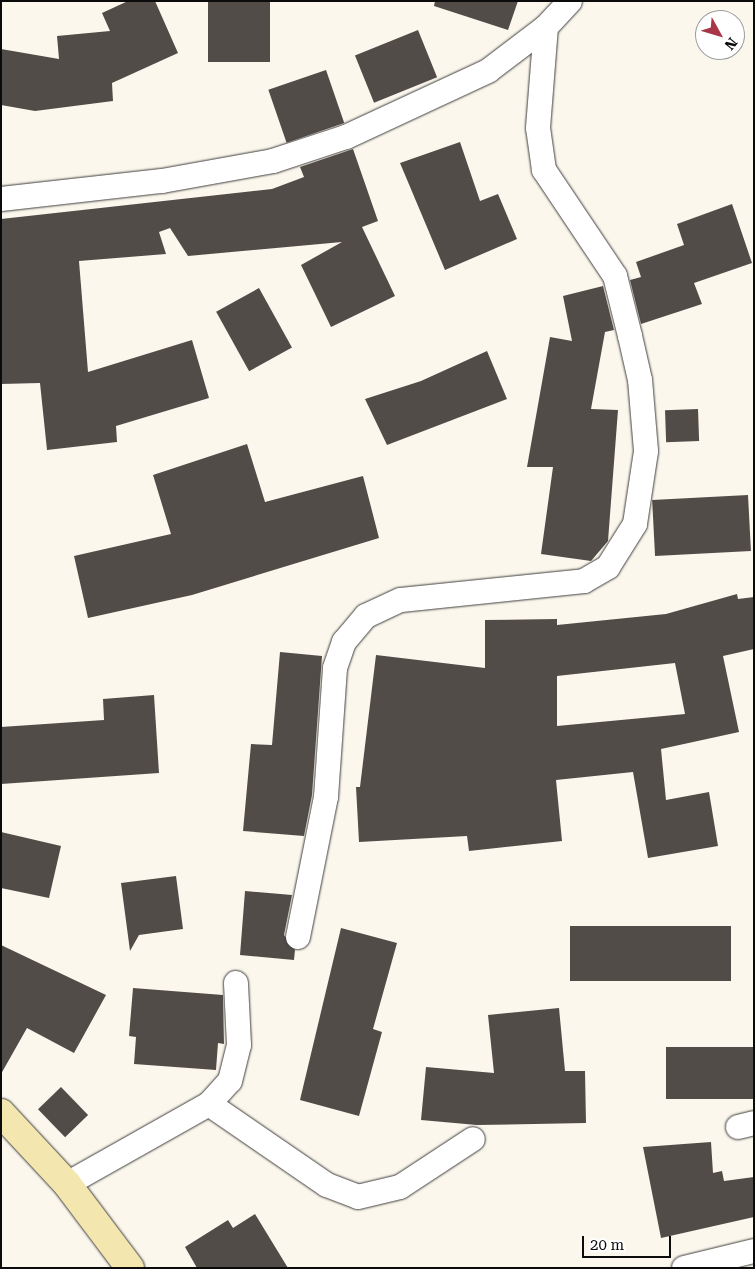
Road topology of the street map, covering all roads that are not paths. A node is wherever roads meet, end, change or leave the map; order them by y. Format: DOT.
graph roads {
  1 [pos="570,1"];
  2 [pos="546,28"];
  3 [pos="1,199"];
  4 [pos="298,937"];
  5 [pos="236,983"];
  6 [pos="209,1104"];
  7 [pos="1,1113"];
  8 [pos="473,1139"];
  9 [pos="67,1184"];
  10 [pos="754,1251"];
  11 [pos="130,1268"];
  12 [pos="684,1268"];
  1 -- 2 [label="street"];
  2 -- 3 [label="street"];
  2 -- 4 [label="street"];
  5 -- 6 [label="street"];
  6 -- 8 [label="street"];
  6 -- 9 [label="street"];
  7 -- 9 [label="street"];
  9 -- 11 [label="street"];
  10 -- 12 [label="street"];
}
